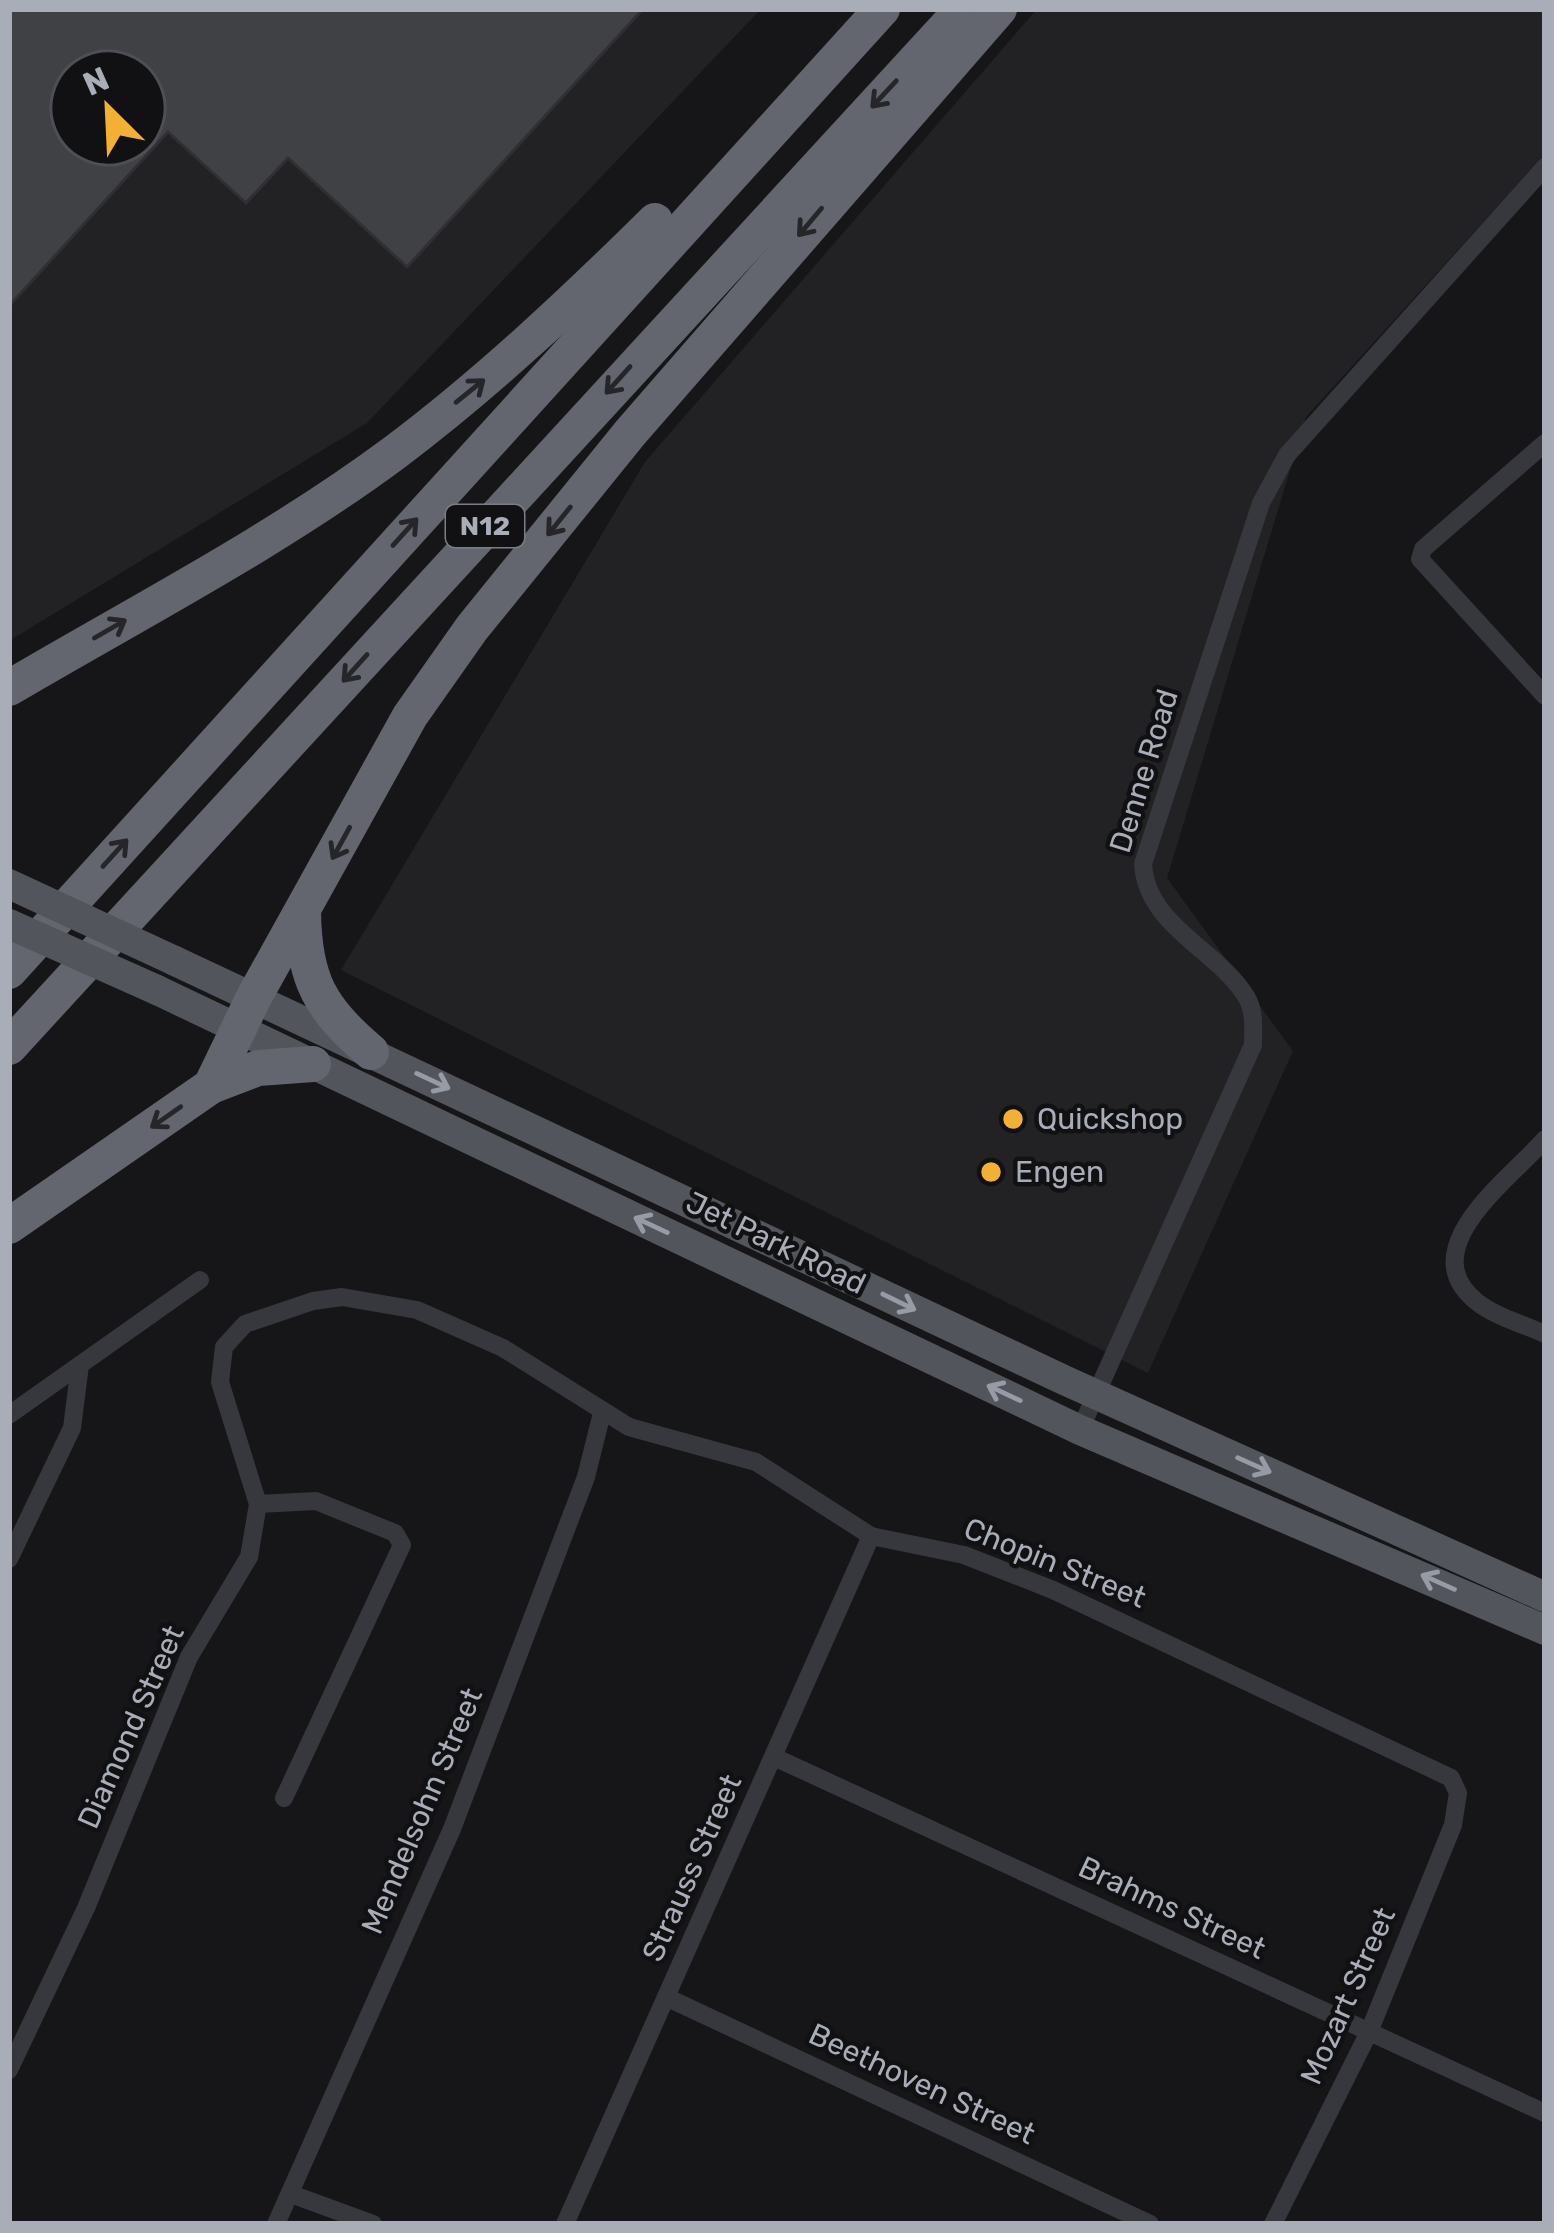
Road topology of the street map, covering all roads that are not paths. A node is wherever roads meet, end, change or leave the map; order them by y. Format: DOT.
graph roads {
  1 [pos="860,9"];
  2 [pos="882,9"];
  3 [pos="964,9"];
  4 [pos="999,9"];
  5 [pos="1545,167"];
  6 [pos="1545,443"];
  7 [pos="9,688"];
  8 [pos="1545,696"];
  9 [pos="9,884"];
  10 [pos="303,912"];
  11 [pos="9,924"];
  12 [pos="9,971"];
  13 [pos="246,1013"];
  14 [pos="9,1047"];
  15 [pos="371,1052"];
  16 [pos="313,1064"];
  17 [pos="211,1085"];
  18 [pos="1545,1139"];
  19 [pos="9,1226"];
  20 [pos="200,1280"];
  21 [pos="1545,1334"];
  22 [pos="232,1335"];
  23 [pos="80,1365"];
  24 [pos="1094,1394"];
  25 [pos="9,1414"];
  26 [pos="602,1414"];
  27 [pos="1081,1430"];
  28 [pos="258,1504"];
  29 [pos="871,1536"];
  30 [pos="9,1559"];
  31 [pos="1545,1597"];
  32 [pos="1545,1630"];
  33 [pos="774,1757"];
  34 [pos="1456,1786"];
  35 [pos="284,1798"];
  36 [pos="668,1998"];
  37 [pos="1369,2032"];
  38 [pos="9,2070"];
  39 [pos="1545,2113"];
  40 [pos="291,2194"];
  41 [pos="276,2224"];
  42 [pos="374,2224"];
  43 [pos="565,2224"];
  44 [pos="1150,2224"];
  45 [pos="1273,2224"];
  7 -- 1 [label="highway, one-way"];
  12 -- 2 [label="highway, N12, one-way"];
  3 -- 14 [label="highway, N12, one-way"];
  4 -- 10 [label="highway, one-way"];
  5 -- 24 [label="street, Denne Road"];
  6 -- 8 [label="street"];
  9 -- 13 [label="main road, Jet Park Road, bridge"];
  10 -- 13 [label="highway"];
  10 -- 15 [label="highway"];
  11 -- 13 [label="main road, Jet Park Road, bridge"];
  13 -- 15 [label="main road, Jet Park Road"];
  13 -- 16 [label="main road, Jet Park Road"];
  13 -- 17 [label="highway"];
  15 -- 24 [label="main road, Jet Park Road, one-way"];
  16 -- 17 [label="highway"];
  27 -- 16 [label="main road, Jet Park Road, one-way"];
  17 -- 19 [label="highway, one-way"];
  18 -- 21 [label="street"];
  20 -- 23 [label="street"];
  22 -- 26 [label="street, Chopin Street"];
  22 -- 28 [label="street, Diamond Street"];
  23 -- 25 [label="street"];
  23 -- 30 [label="street"];
  24 -- 27 [label="street, Denne Road"];
  24 -- 31 [label="main road, Jet Park Road, one-way"];
  26 -- 29 [label="street, Chopin Street"];
  26 -- 40 [label="street, Mendelsohn Street"];
  32 -- 27 [label="main road, Jet Park Road, one-way"];
  28 -- 35 [label="street"];
  28 -- 38 [label="street, Diamond Street"];
  29 -- 33 [label="street, Strauss Street"];
  29 -- 34 [label="street, Chopin Street"];
  33 -- 36 [label="street, Strauss Street"];
  33 -- 37 [label="street, Brahms Street"];
  34 -- 37 [label="street, Mozart Street"];
  36 -- 43 [label="street, Strauss Street"];
  36 -- 44 [label="street, Beethoven Street"];
  37 -- 39 [label="street, Brahms Street"];
  37 -- 45 [label="street, Mozart Street"];
  40 -- 41 [label="street, Mendelsohn Street"];
  40 -- 42 [label="street"];
}
